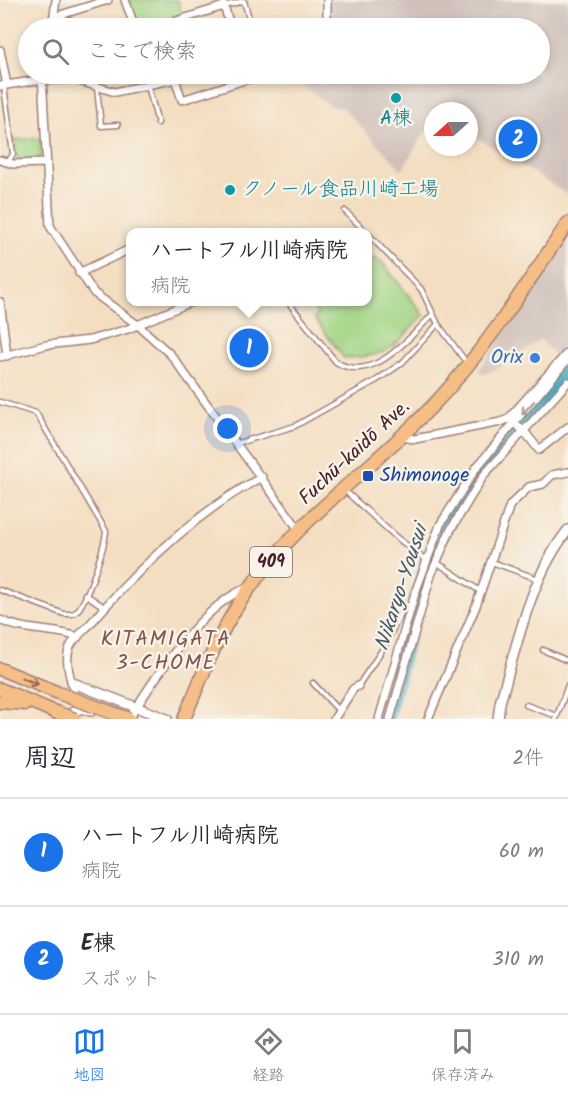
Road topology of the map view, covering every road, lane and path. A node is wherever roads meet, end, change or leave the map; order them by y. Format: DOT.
graph roads {
  1 [pos="56,0"];
  2 [pos="108,0"];
  3 [pos="124,0"];
  4 [pos="327,0"];
  5 [pos="224,3"];
  6 [pos="54,17"];
  7 [pos="131,18"];
  8 [pos="182,18"];
  9 [pos="228,18"];
  10 [pos="249,18"];
  11 [pos="327,18"];
  12 [pos="0,50"];
  13 [pos="42,84"];
  14 [pos="87,84"];
  15 [pos="156,84"];
  16 [pos="177,84"];
  17 [pos="223,84"];
  18 [pos="4,86"];
  19 [pos="148,86"];
  20 [pos="97,87"];
  21 [pos="158,123"];
  22 [pos="108,125"];
  23 [pos="118,125"];
  24 [pos="108,133"];
  25 [pos="0,160"];
  26 [pos="8,163"];
  27 [pos="47,163"];
  28 [pos="345,211"];
  29 [pos="568,223"];
  30 [pos="362,228"];
  31 [pos="372,239"];
  32 [pos="376,243"];
  33 [pos="372,244"];
  34 [pos="126,251"];
  35 [pos="79,273"];
  36 [pos="0,302"];
  37 [pos="182,306"];
  38 [pos="291,306"];
  39 [pos="433,314"];
  40 [pos="438,324"];
  41 [pos="139,326"];
  42 [pos="568,352"];
  43 [pos="3,356"];
  44 [pos="568,359"];
  45 [pos="468,365"];
  46 [pos="568,382"];
  47 [pos="0,402"];
  48 [pos="516,425"];
  49 [pos="568,428"];
  50 [pos="401,437"];
  51 [pos="238,443"];
  52 [pos="568,472"];
  53 [pos="262,477"];
  54 [pos="344,490"];
  55 [pos="568,530"];
  56 [pos="300,531"];
  57 [pos="430,560"];
  58 [pos="491,562"];
  59 [pos="539,580"];
  60 [pos="250,587"];
  61 [pos="0,590"];
  62 [pos="481,592"];
  63 [pos="85,594"];
  64 [pos="412,602"];
  65 [pos="105,607"];
  66 [pos="0,620"];
  67 [pos="78,637"];
  68 [pos="543,650"];
  69 [pos="568,661"];
  70 [pos="0,669"];
  71 [pos="314,682"];
  72 [pos="73,683"];
  73 [pos="568,685"];
  74 [pos="358,686"];
  75 [pos="0,689"];
  76 [pos="0,702"];
  77 [pos="36,705"];
  78 [pos="526,705"];
  79 [pos="136,707"];
  80 [pos="339,711"];
  81 [pos="76,714"];
  82 [pos="61,715"];
  83 [pos="557,718"];
  84 [pos="112,719"];
  85 [pos="129,719"];
  86 [pos="167,719"];
  87 [pos="184,719"];
  88 [pos="334,719"];
  89 [pos="379,719"];
  90 [pos="390,719"];
  91 [pos="428,719"];
  92 [pos="498,719"];
  1 -- 6 [label="street"];
  2 -- 6 [label="street"];
  3 -- 7 [label="street"];
  4 -- 11 [label="street"];
  5 -- 8 [label="street"];
  5 -- 9 [label="street"];
  5 -- 10 [label="lane"];
  12 -- 18 [label="street"];
  13 -- 27 [label="street"];
  14 -- 20 [label="street"];
  15 -- 19 [label="street"];
  16 -- 17 [label="street"];
  18 -- 26 [label="lane"];
  19 -- 20 [label="street"];
  19 -- 21 [label="lane"];
  20 -- 22 [label="lane"];
  22 -- 23 [label="lane"];
  22 -- 24 [label="lane"];
  25 -- 26 [label="street"];
  26 -- 27 [label="street"];
  27 -- 35 [label="street"];
  28 -- 30 [label="lane"];
  29 -- 45 [label="highway, Fuchū-kaidō Ave. / 409"];
  31 -- 32 [label="lane"];
  32 -- 33 [label="lane"];
  32 -- 39 [label="lane"];
  34 -- 35 [label="street"];
  35 -- 41 [label="street"];
  36 -- 43 [label="street"];
  37 -- 41 [label="street"];
  38 -- 39 [label="lane"];
  39 -- 40 [label="lane"];
  40 -- 45 [label="lane"];
  40 -- 51 [label="lane"];
  41 -- 43 [label="street"];
  41 -- 51 [label="street"];
  42 -- 48 [label="street"];
  44 -- 48 [label="street, one-way"];
  45 -- 50 [label="highway, Fuchū-kaidō Ave. / 409"];
  46 -- 48 [label="street"];
  47 -- 63 [label="lane"];
  48 -- 49 [label="street"];
  48 -- 50 [label="street"];
  48 -- 57 [label="street"];
  48 -- 57 [label="street"];
  50 -- 54 [label="highway, Fuchū-kaidō Ave. / 409"];
  51 -- 53 [label="street"];
  52 -- 58 [label="street"];
  53 -- 56 [label="street"];
  53 -- 65 [label="street"];
  54 -- 56 [label="highway, Fuchū-kaidō Ave. / 409"];
  54 -- 57 [label="lane"];
  55 -- 59 [label="street"];
  56 -- 60 [label="highway, Fuchū-kaidō Ave. / 409"];
  57 -- 62 [label="lane"];
  57 -- 64 [label="street"];
  57 -- 90 [label="street"];
  58 -- 59 [label="lane"];
  58 -- 62 [label="street"];
  59 -- 92 [label="street"];
  60 -- 79 [label="street"];
  60 -- 87 [label="highway, Fuchū-kaidō Ave. / 409"];
  61 -- 63 [label="lane"];
  62 -- 91 [label="street"];
  63 -- 65 [label="lane"];
  64 -- 74 [label="lane"];
  64 -- 89 [label="street"];
  65 -- 67 [label="street"];
  66 -- 67 [label="street"];
  67 -- 72 [label="street"];
  68 -- 69 [label="lane"];
  70 -- 85 [label="highway, one-way, bridge"];
  71 -- 80 [label="lane"];
  72 -- 79 [label="street"];
  72 -- 81 [label="street"];
  73 -- 83 [label="lane"];
  74 -- 80 [label="street"];
  75 -- 77 [label="highway"];
  76 -- 77 [label="highway"];
  77 -- 82 [label="highway"];
  78 -- 83 [label="lane"];
  79 -- 85 [label="street"];
  79 -- 86 [label="street"];
  80 -- 88 [label="street"];
  81 -- 82 [label="highway, bridge"];
  81 -- 84 [label="street"];
}
